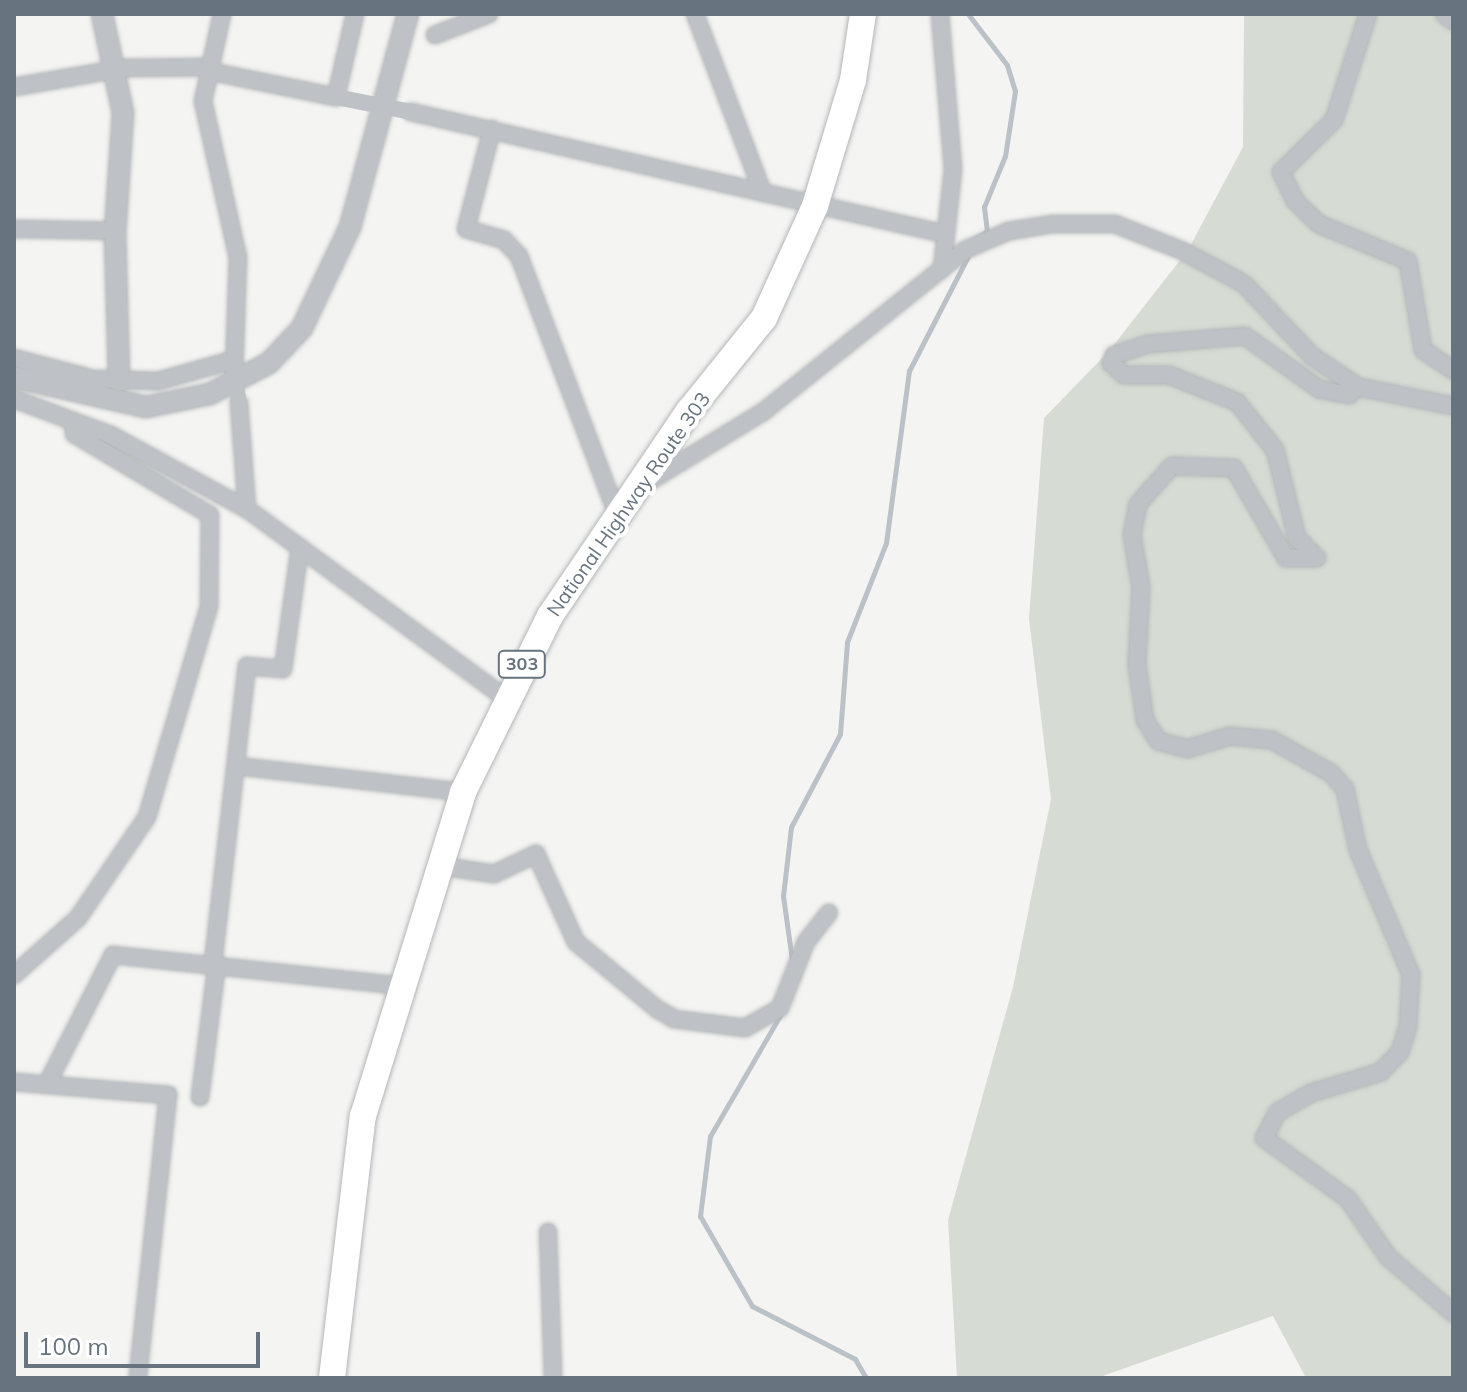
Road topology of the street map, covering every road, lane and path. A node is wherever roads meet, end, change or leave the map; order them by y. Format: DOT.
graph roads {
  1 [pos="102,14"];
  2 [pos="222,14"];
  3 [pos="355,14"];
  4 [pos="408,14"];
  5 [pos="489,14"];
  6 [pos="695,14"];
  7 [pos="863,14"];
  8 [pos="940,14"];
  9 [pos="1368,14"];
  10 [pos="1444,14"];
  11 [pos="1453,21"];
  12 [pos="435,35"];
  13 [pos="209,69"];
  14 [pos="115,71"];
  15 [pos="14,87"];
  16 [pos="336,97"];
  17 [pos="492,129"];
  18 [pos="763,193"];
  19 [pos="815,206"];
  20 [pos="14,229"];
  21 [pos="115,231"];
  22 [pos="945,234"];
  23 [pos="942,269"];
  24 [pos="14,358"];
  25 [pos="234,365"];
  26 [pos="1453,370"];
  27 [pos="14,377"];
  28 [pos="119,381"];
  29 [pos="1358,387"];
  30 [pos="14,399"];
  31 [pos="1453,406"];
  32 [pos="73,421"];
  33 [pos="643,485"];
  34 [pos="247,509"];
  35 [pos="619,519"];
  36 [pos="300,547"];
  37 [pos="504,697"];
  38 [pos="237,766"];
  39 [pos="463,792"];
  40 [pos="440,866"];
  41 [pos="829,913"];
  42 [pos="215,963"];
  43 [pos="14,975"];
  44 [pos="401,986"];
  45 [pos="14,1082"];
  46 [pos="47,1084"];
  47 [pos="200,1097"];
  48 [pos="548,1232"];
  49 [pos="1453,1313"];
  50 [pos="138,1378"];
  51 [pos="332,1378"];
  52 [pos="553,1378"];
  1 -- 14 [label="street"];
  2 -- 13 [label="street"];
  3 -- 16 [label="street"];
  4 -- 27 [label="street"];
  5 -- 12 [label="street"];
  6 -- 18 [label="street"];
  7 -- 19 [label="highway, National Highway Route 303 / 303"];
  8 -- 22 [label="street"];
  9 -- 26 [label="street"];
  10 -- 11 [label="street"];
  13 -- 14 [label="street"];
  13 -- 16 [label="street"];
  13 -- 25 [label="street"];
  14 -- 15 [label="street"];
  14 -- 21 [label="street"];
  16 -- 17 [label="street, bridge"];
  17 -- 18 [label="street"];
  17 -- 35 [label="street"];
  18 -- 19 [label="street"];
  19 -- 22 [label="street"];
  19 -- 33 [label="highway, National Highway Route 303 / 303"];
  20 -- 21 [label="street"];
  21 -- 28 [label="street"];
  22 -- 23 [label="street"];
  23 -- 29 [label="street"];
  23 -- 33 [label="street"];
  24 -- 28 [label="street"];
  25 -- 28 [label="street"];
  25 -- 34 [label="street, bridge"];
  29 -- 31 [label="street"];
  29 -- 49 [label="street"];
  30 -- 32 [label="street"];
  32 -- 34 [label="street"];
  32 -- 43 [label="street"];
  33 -- 35 [label="highway, National Highway Route 303 / 303"];
  34 -- 36 [label="street"];
  35 -- 37 [label="highway, National Highway Route 303 / 303"];
  36 -- 37 [label="street"];
  36 -- 38 [label="street"];
  37 -- 39 [label="highway, National Highway Route 303 / 303"];
  38 -- 39 [label="street"];
  38 -- 42 [label="street"];
  39 -- 40 [label="highway, National Highway Route 303 / 303"];
  40 -- 41 [label="street"];
  40 -- 44 [label="highway, National Highway Route 303 / 303"];
  42 -- 44 [label="street"];
  42 -- 46 [label="street"];
  42 -- 47 [label="street"];
  44 -- 51 [label="highway, National Highway Route 303 / 303"];
  45 -- 46 [label="street"];
  46 -- 50 [label="street"];
  48 -- 52 [label="street"];
}
